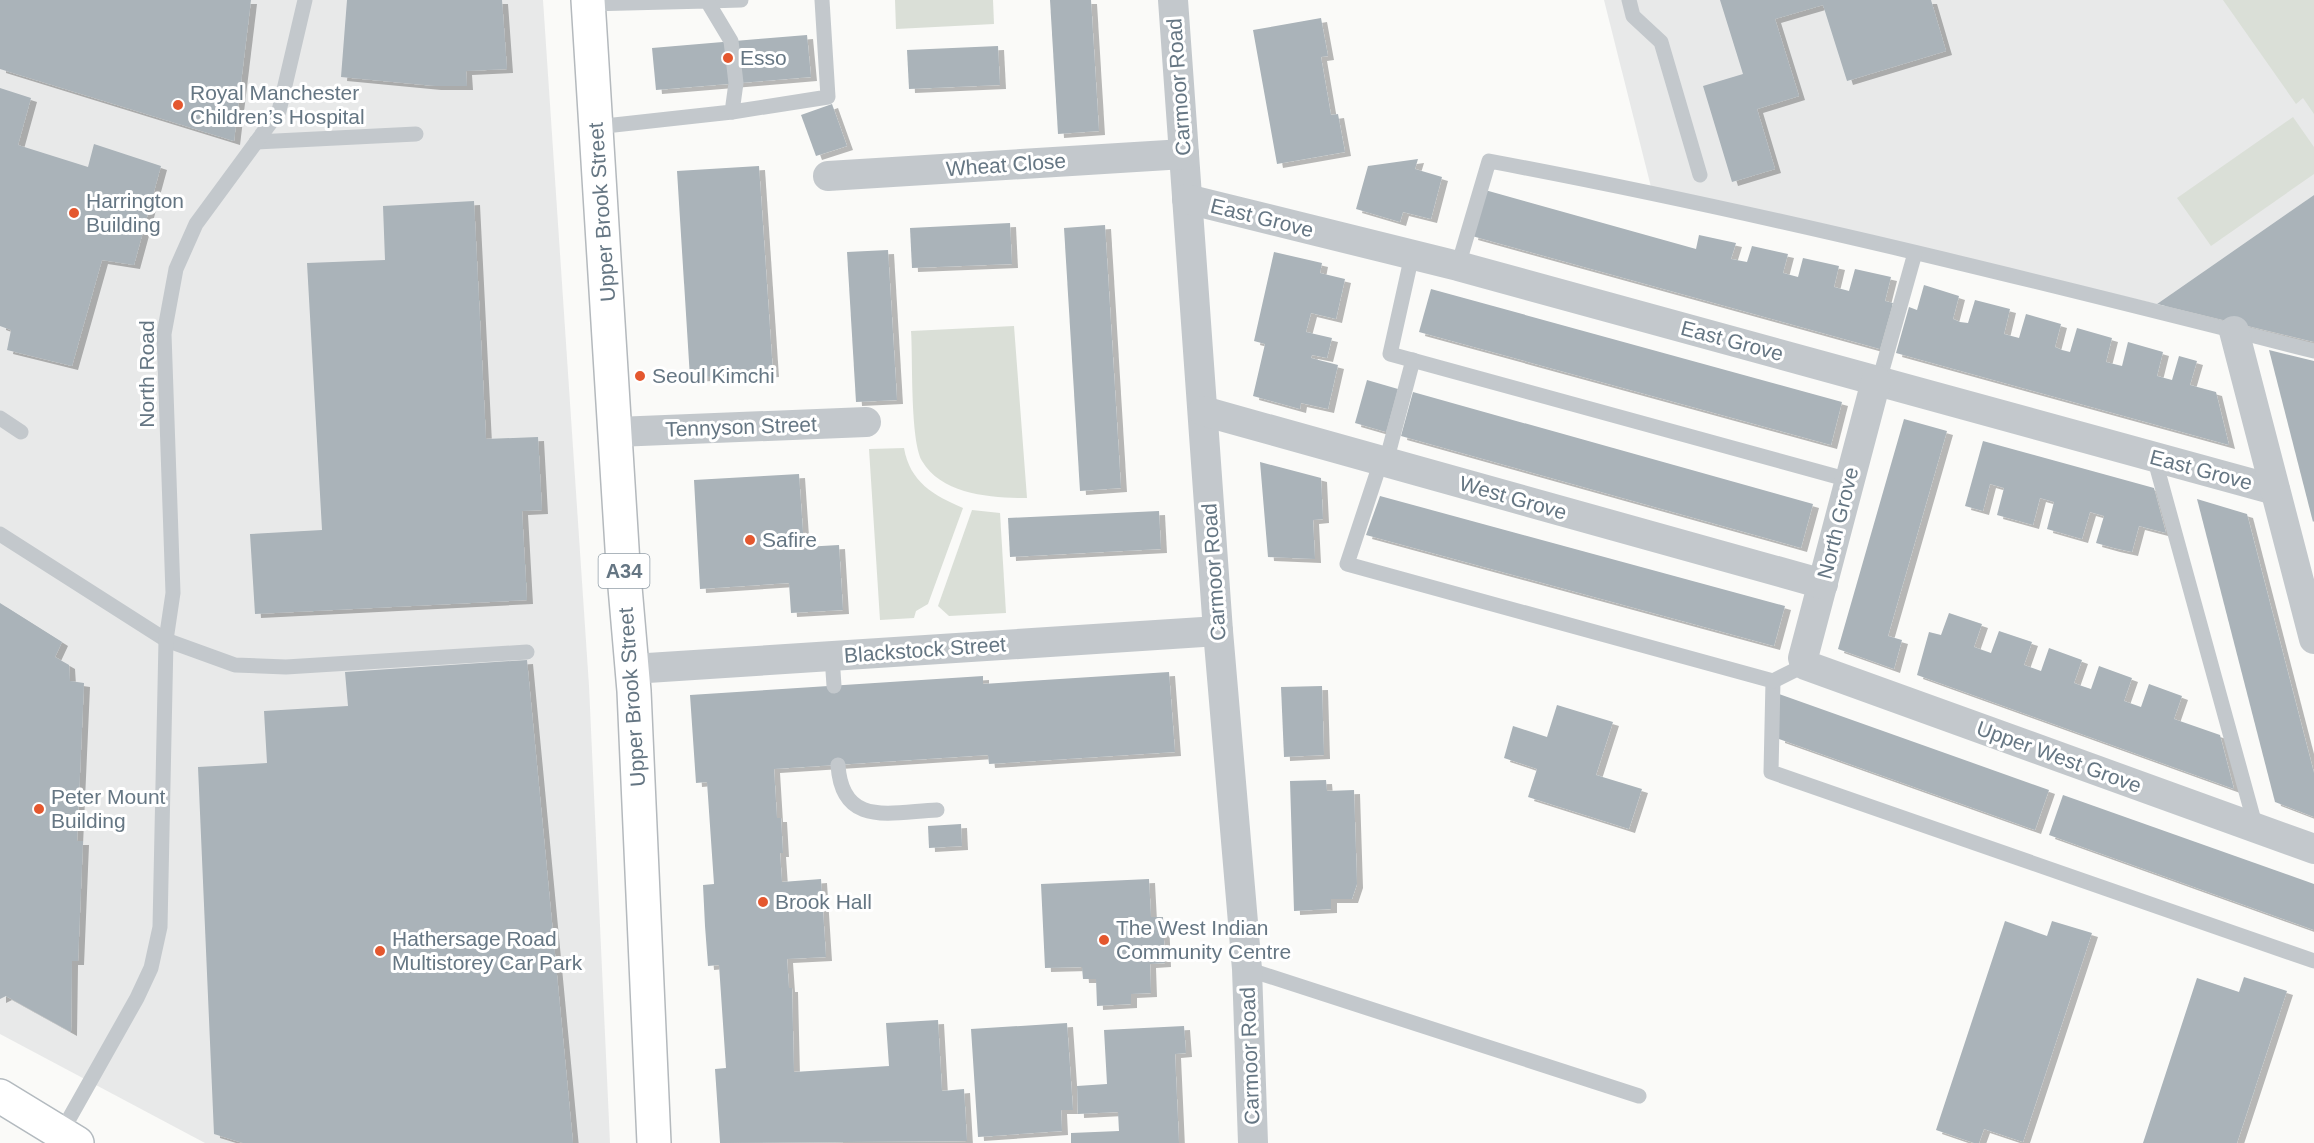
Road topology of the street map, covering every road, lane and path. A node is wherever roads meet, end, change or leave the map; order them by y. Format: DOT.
graph roads {
  1 [pos="305,0"];
  2 [pos="741,0"];
  3 [pos="822,0"];
  4 [pos="1173,0"];
  5 [pos="1629,0"];
  6 [pos="707,1"];
  7 [pos="588,2"];
  8 [pos="732,112"];
  9 [pos="596,127"];
  10 [pos="416,134"];
  11 [pos="256,142"];
  12 [pos="1184,154"];
  13 [pos="1700,175"];
  14 [pos="828,176"];
  15 [pos="1187,199"];
  16 [pos="1915,253"];
  17 [pos="1412,255"];
  18 [pos="1458,266"];
  19 [pos="2234,331"];
  20 [pos="2314,351"];
  21 [pos="1413,360"];
  22 [pos="1878,381"];
  23 [pos="1203,411"];
  24 [pos="0,418"];
  25 [pos="866,422"];
  26 [pos="21,432"];
  27 [pos="616,432"];
  28 [pos="2154,457"];
  29 [pos="1384,462"];
  30 [pos="1849,480"];
  31 [pos="2275,490"];
  32 [pos="0,534"];
  33 [pos="1823,584"];
  34 [pos="1218,631"];
  35 [pos="2314,639"];
  36 [pos="166,640"];
  37 [pos="527,652"];
  38 [pos="832,656"];
  39 [pos="1805,665"];
  40 [pos="632,669"];
  41 [pos="1773,681"];
  42 [pos="834,686"];
  43 [pos="838,765"];
  44 [pos="937,810"];
  45 [pos="2256,828"];
  46 [pos="2314,849"];
  47 [pos="2314,961"];
  48 [pos="1247,969"];
  49 [pos="0,1096"];
  50 [pos="1639,1096"];
  51 [pos="69,1138"];
  52 [pos="654,1143"];
  53 [pos="1253,1143"];
  1 -- 11 [label="lane, North Road"];
  2 -- 6 [label="lane"];
  3 -- 8 [label="lane"];
  4 -- 12 [label="street, Carmoor Road"];
  5 -- 13 [label="lane"];
  6 -- 7 [label="lane"];
  6 -- 8 [label="lane"];
  7 -- 9 [label="main road, Upper Brook Street / A34"];
  8 -- 9 [label="lane"];
  9 -- 27 [label="main road, Upper Brook Street / A34"];
  10 -- 11 [label="lane"];
  11 -- 36 [label="lane, North Road"];
  12 -- 14 [label="street, Wheat Close"];
  12 -- 15 [label="street, Carmoor Road"];
  15 -- 17 [label="street, East Grove"];
  15 -- 23 [label="street, Carmoor Road"];
  16 -- 18 [label="lane"];
  16 -- 19 [label="lane"];
  16 -- 22 [label="lane"];
  17 -- 18 [label="street, East Grove"];
  17 -- 21 [label="lane"];
  18 -- 22 [label="street, East Grove"];
  19 -- 20 [label="lane"];
  19 -- 31 [label="street"];
  21 -- 29 [label="lane"];
  21 -- 30 [label="lane"];
  22 -- 28 [label="street, East Grove"];
  22 -- 30 [label="street, North Grove"];
  23 -- 29 [label="street, West Grove"];
  23 -- 34 [label="street, Carmoor Road"];
  24 -- 26 [label="lane"];
  25 -- 27 [label="street, Tennyson Street"];
  27 -- 40 [label="main road, Upper Brook Street / A34"];
  28 -- 31 [label="street, East Grove"];
  28 -- 45 [label="lane"];
  29 -- 33 [label="street, West Grove"];
  29 -- 41 [label="lane"];
  30 -- 33 [label="street, North Grove"];
  31 -- 35 [label="street"];
  32 -- 36 [label="lane"];
  33 -- 39 [label="street, North Grove"];
  34 -- 38 [label="street, Blackstock Street"];
  34 -- 48 [label="street, Carmoor Road"];
  36 -- 37 [label="lane"];
  36 -- 51 [label="lane, North Road"];
  38 -- 40 [label="street, Blackstock Street"];
  38 -- 42 [label="lane"];
  39 -- 41 [label="lane"];
  39 -- 45 [label="street, Upper West Grove"];
  40 -- 52 [label="main road, Upper Brook Street / A34"];
  41 -- 47 [label="lane"];
  43 -- 44 [label="lane"];
  45 -- 46 [label="street, Upper West Grove"];
  48 -- 50 [label="lane"];
  48 -- 53 [label="street, Carmoor Road"];
  49 -- 51 [label="main road"];
}
